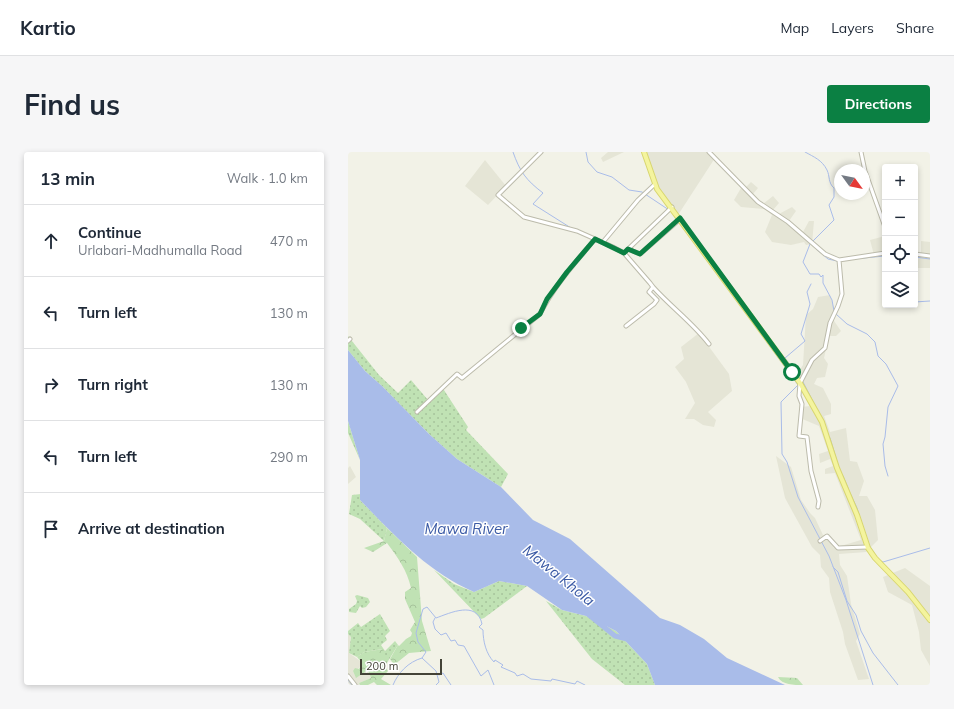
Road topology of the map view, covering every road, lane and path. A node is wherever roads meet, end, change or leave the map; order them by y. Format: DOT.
graph roads {
  1 [pos="542,152"];
  2 [pos="644,152"];
  3 [pos="709,152"];
  4 [pos="861,152"];
  5 [pos="655,184"];
  6 [pos="672,208"];
  7 [pos="680,218"];
  8 [pos="882,219"];
  9 [pos="595,239"];
  10 [pos="602,242"];
  11 [pos="628,249"];
  12 [pos="624,253"];
  13 [pos="882,253"];
  14 [pos="918,254"];
  15 [pos="930,256"];
  16 [pos="839,260"];
  17 [pos="653,288"];
  18 [pos="626,326"];
  19 [pos="710,344"];
  20 [pos="800,383"];
  21 [pos="417,412"];
  22 [pos="818,507"];
  23 [pos="820,541"];
  24 [pos="867,546"];
  25 [pos="930,620"];
  26 [pos="348,676"];
  27 [pos="355,685"];
  1 -- 9 [label="street"];
  2 -- 5 [label="main road"];
  3 -- 16 [label="street"];
  4 -- 8 [label="street"];
  5 -- 6 [label="main road"];
  5 -- 10 [label="street"];
  6 -- 7 [label="main road"];
  6 -- 11 [label="street"];
  7 -- 11 [label="street"];
  7 -- 20 [label="main road"];
  9 -- 10 [label="street"];
  9 -- 21 [label="street"];
  10 -- 12 [label="street"];
  11 -- 12 [label="street"];
  12 -- 17 [label="street"];
  13 -- 16 [label="street"];
  14 -- 15 [label="street"];
  16 -- 20 [label="street"];
  17 -- 18 [label="street"];
  17 -- 19 [label="street"];
  20 -- 22 [label="street"];
  20 -- 24 [label="main road"];
  23 -- 24 [label="street"];
  24 -- 25 [label="main road"];
  26 -- 27 [label="street"];
}
